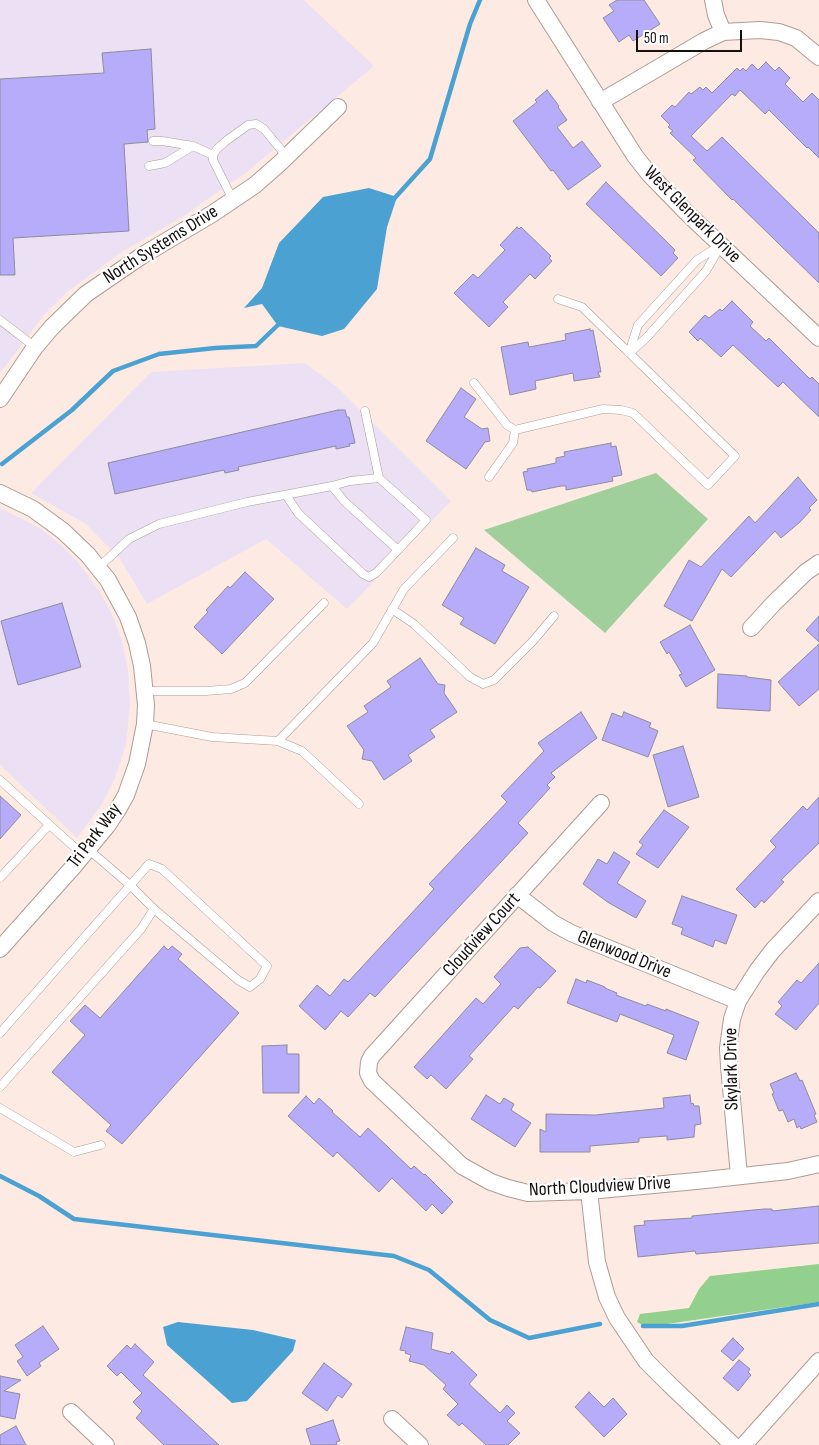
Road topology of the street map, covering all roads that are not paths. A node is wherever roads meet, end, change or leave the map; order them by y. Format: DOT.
graph roads {
  1 [pos="536,0"];
  2 [pos="713,0"];
  3 [pos="723,32"];
  4 [pos="819,57"];
  5 [pos="600,102"];
  6 [pos="338,107"];
  7 [pos="153,141"];
  8 [pos="193,146"];
  9 [pos="213,155"];
  10 [pos="287,156"];
  11 [pos="149,166"];
  12 [pos="233,200"];
  13 [pos="721,245"];
  14 [pos="558,299"];
  15 [pos="0,320"];
  16 [pos="819,338"];
  17 [pos="35,347"];
  18 [pos="629,353"];
  19 [pos="474,383"];
  20 [pos="0,399"];
  21 [pos="365,411"];
  22 [pos="515,430"];
  23 [pos="490,477"];
  24 [pos="378,478"];
  25 [pos="332,486"];
  26 [pos="0,492"];
  27 [pos="286,495"];
  28 [pos="453,538"];
  29 [pos="398,550"];
  30 [pos="819,563"];
  31 [pos="99,567"];
  32 [pos="324,603"];
  33 [pos="392,609"];
  34 [pos="554,616"];
  35 [pos="751,628"];
  36 [pos="144,691"];
  37 [pos="145,724"];
  38 [pos="278,742"];
  39 [pos="0,780"];
  40 [pos="601,803"];
  41 [pos="360,804"];
  42 [pos="48,825"];
  43 [pos="85,852"];
  44 [pos="0,878"];
  45 [pos="130,885"];
  46 [pos="517,895"];
  47 [pos="819,901"];
  48 [pos="154,909"];
  49 [pos="0,949"];
  50 [pos="738,1001"];
  51 [pos="0,1033"];
  52 [pos="368,1069"];
  53 [pos="0,1087"];
  54 [pos="0,1108"];
  55 [pos="101,1145"];
  56 [pos="819,1164"];
  57 [pos="739,1176"];
  58 [pos="589,1191"];
  59 [pos="819,1361"];
  60 [pos="71,1412"];
  61 [pos="392,1419"];
  62 [pos="106,1445"];
  63 [pos="420,1445"];
  64 [pos="733,1445"];
  65 [pos="744,1445"];
  1 -- 5 [label="street, West Glenpark Drive"];
  2 -- 3 [label="street"];
  3 -- 4 [label="street"];
  3 -- 5 [label="street"];
  5 -- 13 [label="street, West Glenpark Drive"];
  6 -- 10 [label="street, North Systems Drive"];
  7 -- 8 [label="lane"];
  8 -- 9 [label="lane"];
  8 -- 11 [label="lane"];
  9 -- 10 [label="lane"];
  9 -- 12 [label="lane"];
  10 -- 12 [label="street, North Systems Drive"];
  12 -- 17 [label="street, North Systems Drive"];
  13 -- 16 [label="street, West Glenpark Drive"];
  13 -- 18 [label="lane"];
  13 -- 18 [label="lane"];
  14 -- 18 [label="lane"];
  15 -- 17 [label="lane"];
  17 -- 20 [label="street, North Systems Drive"];
  18 -- 22 [label="lane"];
  19 -- 22 [label="lane"];
  21 -- 24 [label="lane"];
  22 -- 23 [label="lane"];
  24 -- 25 [label="lane"];
  24 -- 29 [label="lane"];
  25 -- 27 [label="lane"];
  25 -- 29 [label="lane"];
  26 -- 31 [label="street, Tri Park Way"];
  27 -- 29 [label="lane"];
  27 -- 31 [label="lane"];
  28 -- 33 [label="lane"];
  30 -- 35 [label="street"];
  31 -- 36 [label="street, Tri Park Way"];
  32 -- 36 [label="lane"];
  33 -- 34 [label="lane"];
  33 -- 38 [label="lane"];
  36 -- 37 [label="street, Tri Park Way"];
  37 -- 38 [label="lane"];
  37 -- 43 [label="street, Tri Park Way"];
  38 -- 41 [label="lane"];
  39 -- 42 [label="lane"];
  40 -- 46 [label="street, Cloudview Court"];
  42 -- 43 [label="lane"];
  42 -- 44 [label="lane"];
  43 -- 45 [label="lane"];
  43 -- 49 [label="street, Tri Park Way"];
  45 -- 48 [label="lane"];
  45 -- 48 [label="lane"];
  45 -- 51 [label="lane"];
  46 -- 50 [label="street, Glenwood Drive"];
  46 -- 52 [label="street, Cloudview Court"];
  47 -- 50 [label="street, Skylark Drive"];
  48 -- 53 [label="lane"];
  50 -- 57 [label="street, Skylark Drive"];
  52 -- 58 [label="street, North Cloudview Drive"];
  54 -- 55 [label="lane"];
  56 -- 57 [label="street, North Cloudview Drive"];
  57 -- 58 [label="street, North Cloudview Drive"];
  58 -- 64 [label="street"];
  59 -- 65 [label="street"];
  60 -- 62 [label="street"];
  61 -- 63 [label="street"];
}
